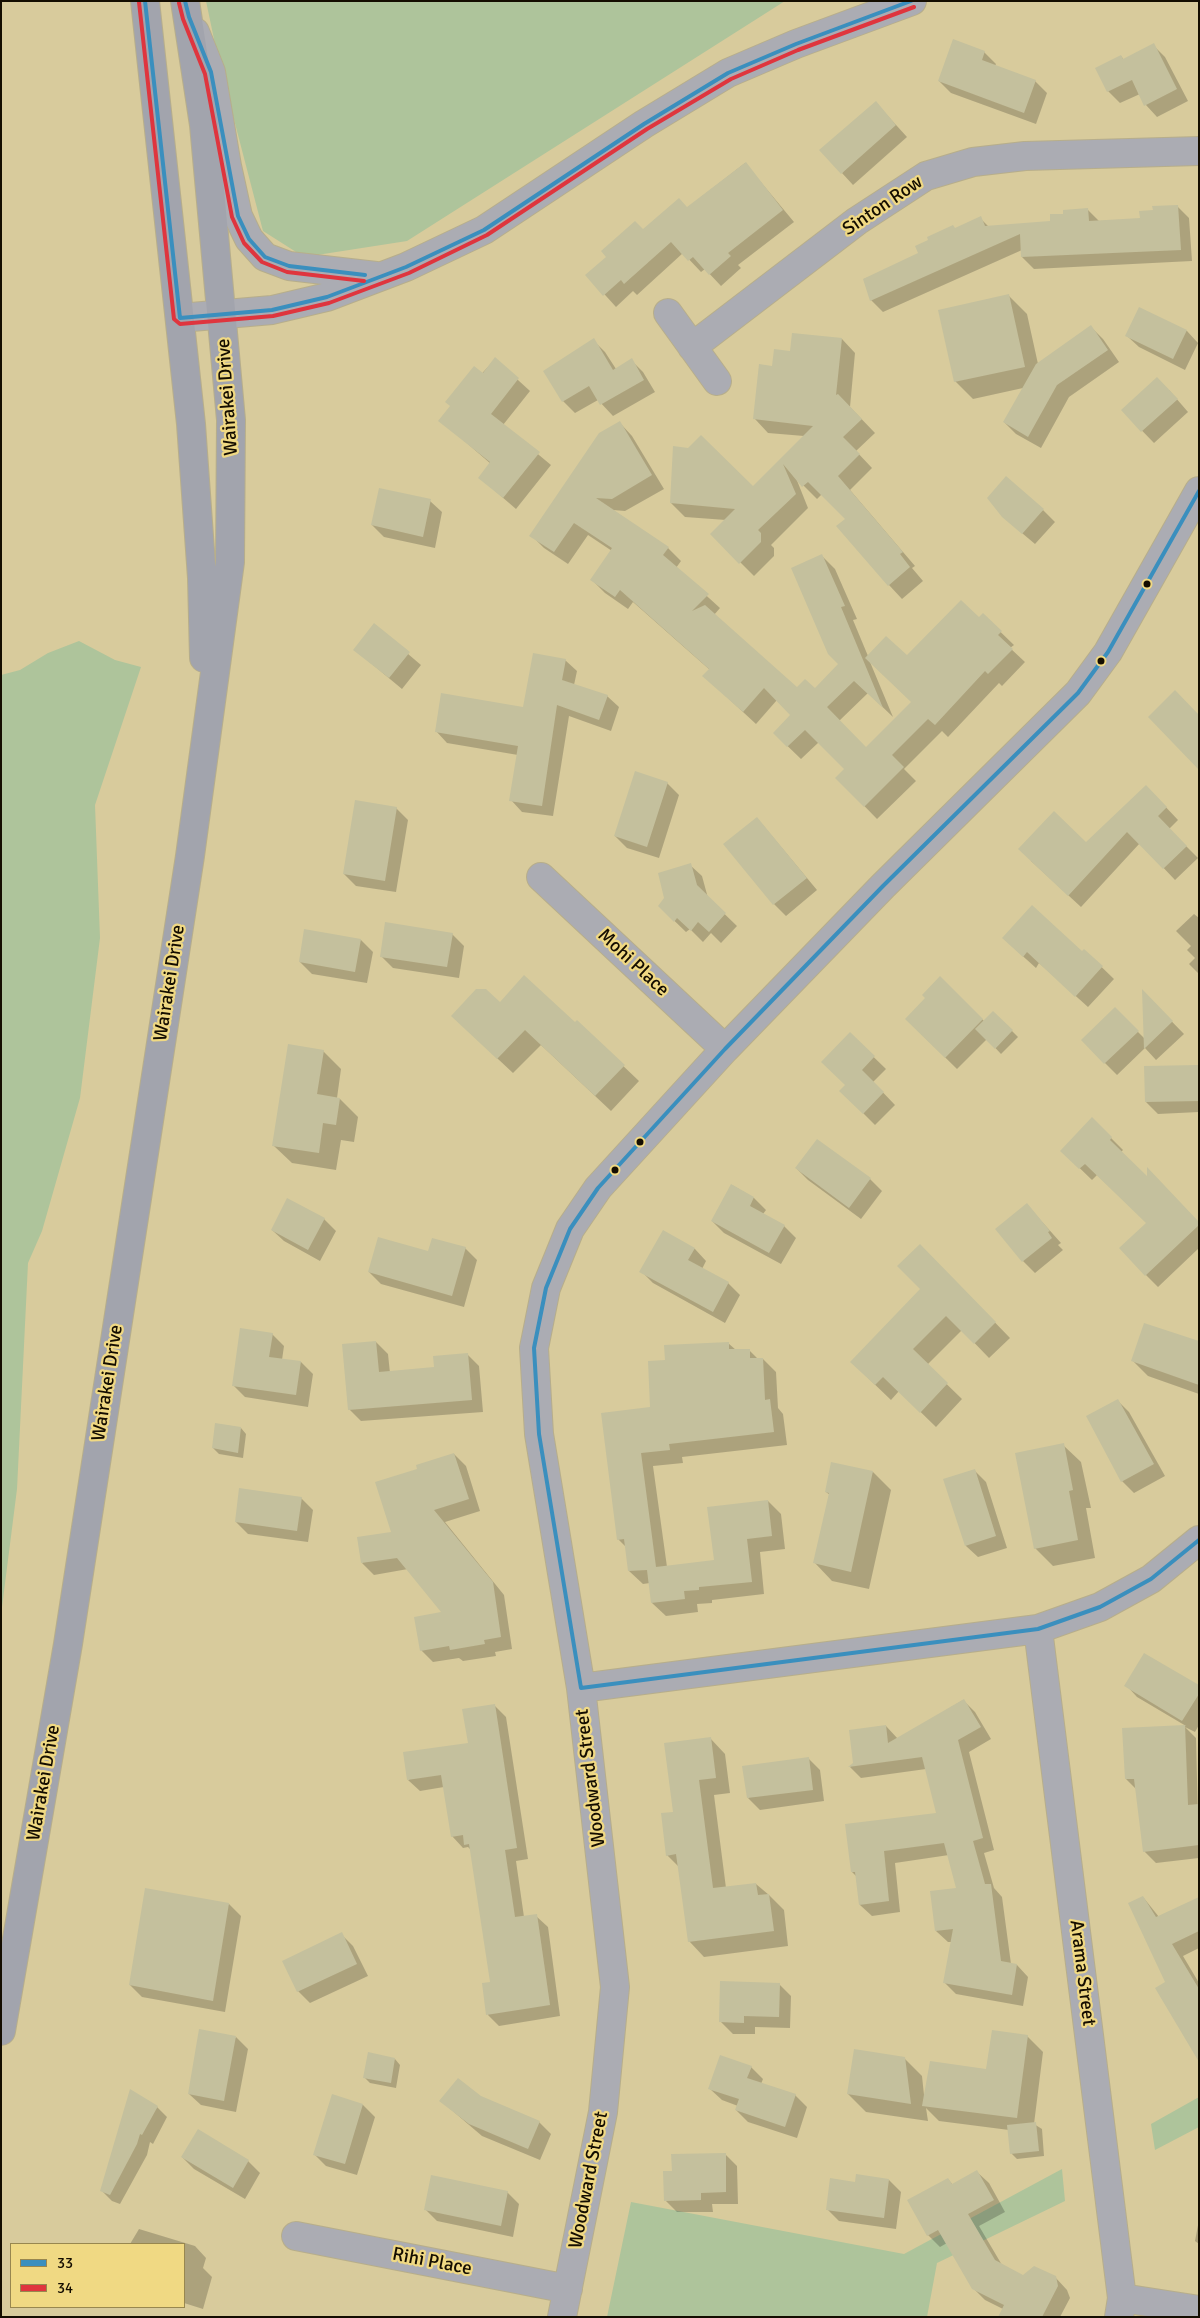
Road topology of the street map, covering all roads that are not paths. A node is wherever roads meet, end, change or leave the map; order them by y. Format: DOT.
graph roads {
  1 [pos="145,1"];
  2 [pos="912,1"];
  3 [pos="187,9"];
  4 [pos="1199,151"];
  5 [pos="380,276"];
  6 [pos="668,313"];
  7 [pos="222,314"];
  8 [pos="180,318"];
  9 [pos="692,347"];
  10 [pos="717,381"];
  11 [pos="1199,490"];
  12 [pos="207,734"];
  13 [pos="541,876"];
  14 [pos="725,1049"];
  15 [pos="1199,1540"];
  16 [pos="1038,1630"];
  17 [pos="581,1688"];
  18 [pos="1,2031"];
  19 [pos="296,2236"];
  20 [pos="568,2289"];
  21 [pos="1121,2307"];
  22 [pos="1199,2310"];
  23 [pos="562,2317"];
  1 -- 8 [label="main road, Wairakei Drive"];
  2 -- 5 [label="street"];
  3 -- 5 [label="street"];
  3 -- 7 [label="main road, Wairakei Drive"];
  4 -- 9 [label="street, Sinton Row"];
  5 -- 7 [label="street"];
  6 -- 9 [label="street"];
  7 -- 8 [label="street"];
  7 -- 12 [label="main road, Wairakei Drive"];
  8 -- 12 [label="main road, Wairakei Drive"];
  9 -- 10 [label="street"];
  11 -- 14 [label="street, Woodward Street"];
  12 -- 18 [label="main road, Wairakei Drive"];
  13 -- 14 [label="street, Mohi Place"];
  14 -- 17 [label="street, Woodward Street"];
  15 -- 16 [label="street"];
  16 -- 17 [label="street"];
  16 -- 21 [label="street, Arama Street"];
  17 -- 20 [label="street, Woodward Street"];
  19 -- 20 [label="street, Rihi Place"];
  20 -- 23 [label="street, Woodward Street"];
  21 -- 22 [label="street"];
}
